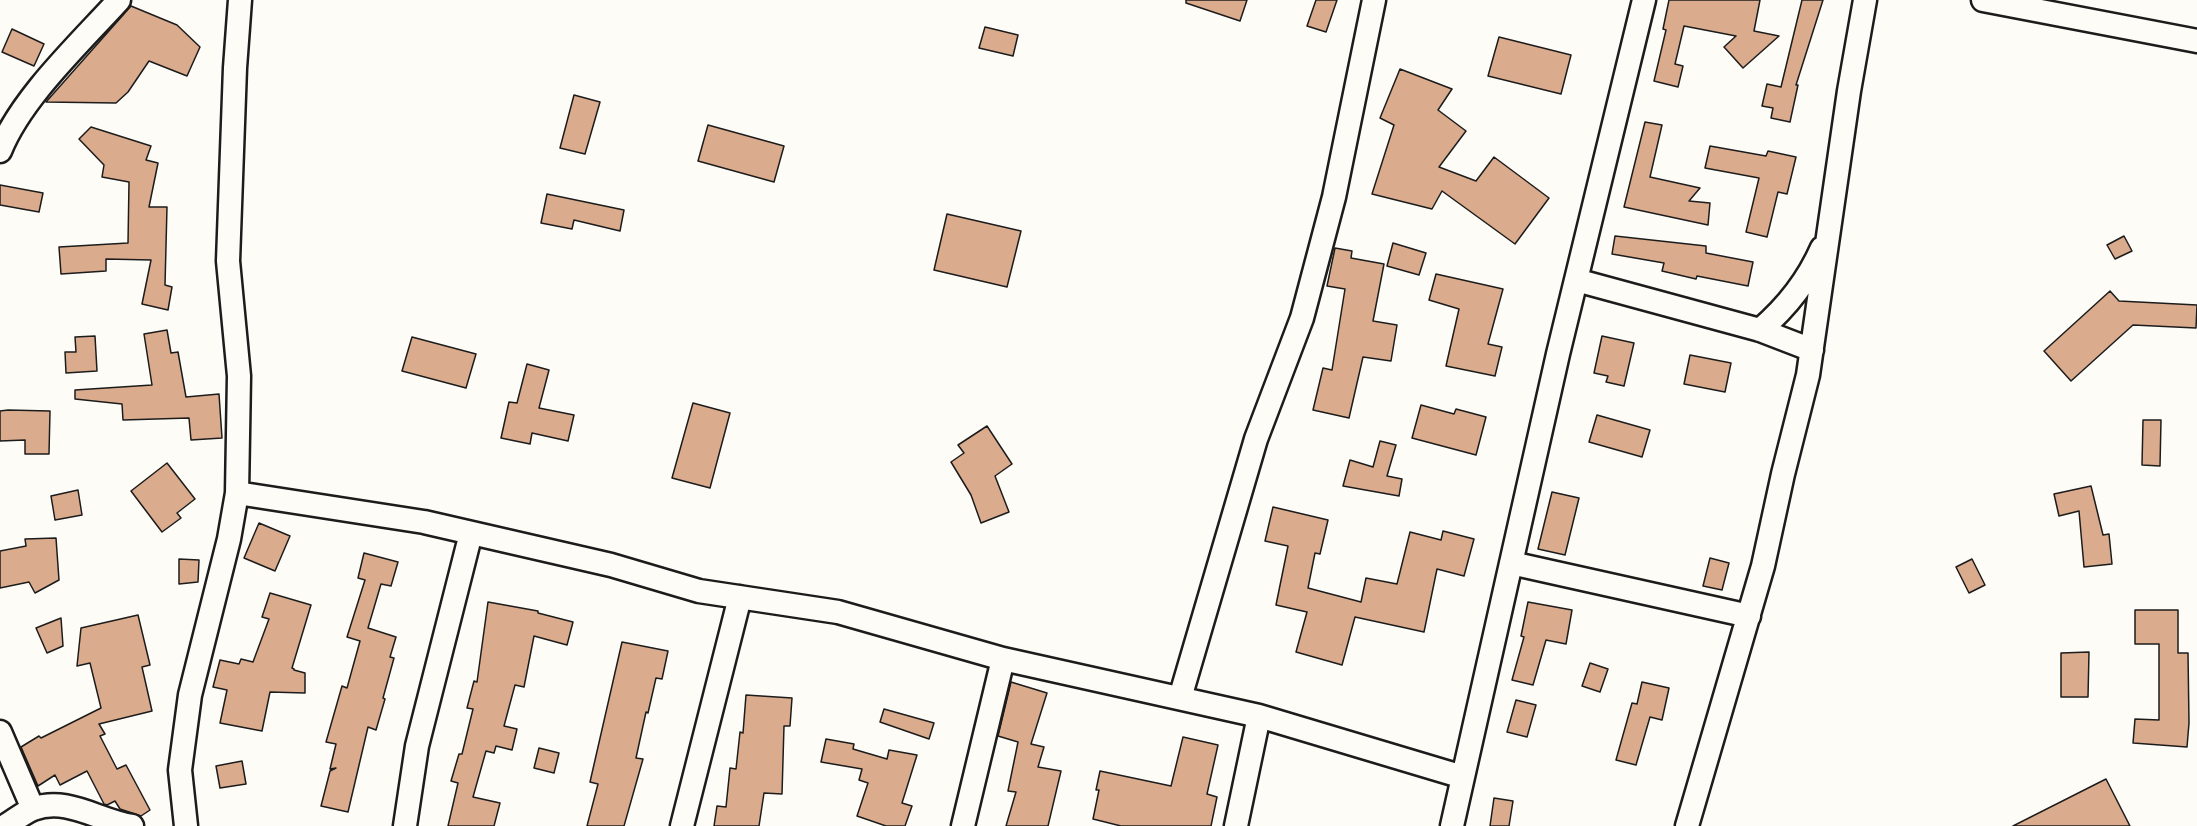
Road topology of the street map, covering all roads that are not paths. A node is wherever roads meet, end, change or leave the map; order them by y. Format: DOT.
graph roads {
  1 [pos="119,0"];
  2 [pos="240,0"];
  3 [pos="1374,0"];
  4 [pos="1644,0"];
  5 [pos="1865,0"];
  6 [pos="1983,0"];
  7 [pos="2197,41"];
  8 [pos="2,141"];
  9 [pos="1831,225"];
  10 [pos="1576,280"];
  11 [pos="1760,330"];
  12 [pos="1812,350"];
  13 [pos="237,492"];
  14 [pos="471,533"];
  15 [pos="1511,563"];
  16 [pos="740,597"];
  17 [pos="1749,616"];
  18 [pos="1003,659"];
  19 [pos="1180,698"];
  20 [pos="1259,716"];
  21 [pos="0,732"];
  22 [pos="1463,777"];
  23 [pos="33,809"];
  24 [pos="5,826"];
  25 [pos="132,826"];
  26 [pos="186,826"];
  27 [pos="405,826"];
  28 [pos="682,826"];
  29 [pos="963,826"];
  30 [pos="1236,826"];
  31 [pos="1452,826"];
  32 [pos="1687,826"];
  1 -- 8 [label="street"];
  2 -- 13 [label="street"];
  3 -- 19 [label="street"];
  4 -- 10 [label="street"];
  5 -- 9 [label="street"];
  6 -- 7 [label="street"];
  9 -- 11 [label="street"];
  9 -- 12 [label="street"];
  10 -- 11 [label="street"];
  10 -- 15 [label="street"];
  11 -- 12 [label="street"];
  12 -- 17 [label="street"];
  13 -- 14 [label="street"];
  13 -- 26 [label="street"];
  14 -- 16 [label="street"];
  14 -- 27 [label="street"];
  15 -- 17 [label="street"];
  15 -- 22 [label="street"];
  16 -- 18 [label="street"];
  16 -- 28 [label="street"];
  17 -- 32 [label="street"];
  18 -- 19 [label="street"];
  18 -- 29 [label="street"];
  19 -- 20 [label="street"];
  20 -- 22 [label="street"];
  20 -- 30 [label="street"];
  21 -- 23 [label="street"];
  22 -- 31 [label="street"];
  23 -- 24 [label="street"];
  23 -- 25 [label="street"];
}
